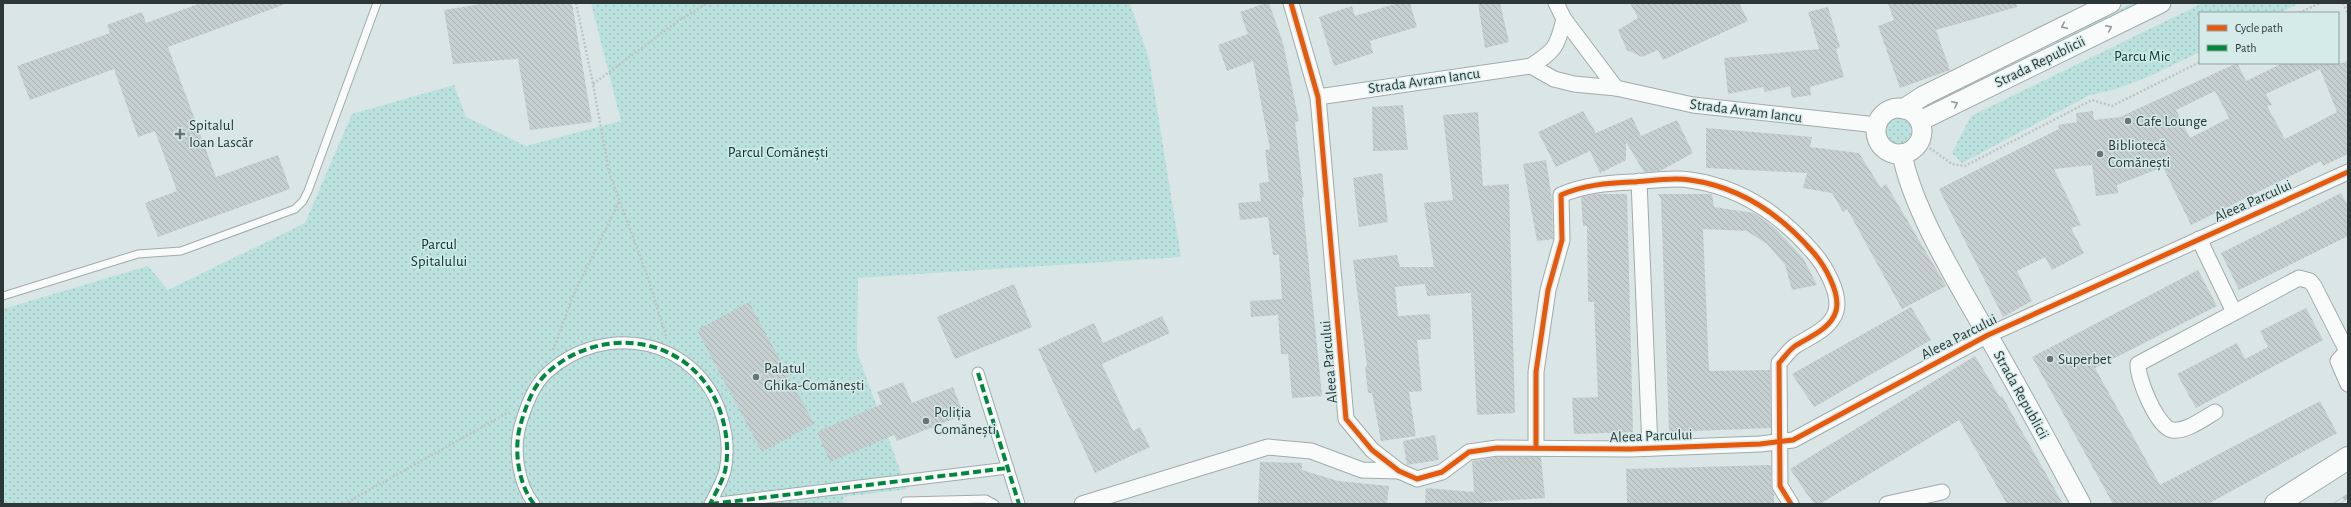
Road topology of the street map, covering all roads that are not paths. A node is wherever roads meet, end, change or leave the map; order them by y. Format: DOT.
graph roads {
  1 [pos="377,3"];
  2 [pos="1291,3"];
  3 [pos="1556,3"];
  4 [pos="2161,3"];
  5 [pos="2107,4"];
  6 [pos="1564,19"];
  7 [pos="1531,66"];
  8 [pos="1616,88"];
  9 [pos="1318,96"];
  10 [pos="1904,109"];
  11 [pos="1920,121"];
  12 [pos="1877,125"];
  13 [pos="1902,154"];
  14 [pos="2348,172"];
  15 [pos="1639,181"];
  16 [pos="2199,239"];
  17 [pos="3,296"];
  18 [pos="2234,312"];
  19 [pos="1988,335"];
  20 [pos="978,373"];
  21 [pos="2348,384"];
  22 [pos="2215,412"];
  23 [pos="1781,441"];
  24 [pos="1536,448"];
  25 [pos="1650,448"];
  26 [pos="2348,458"];
  27 [pos="1008,468"];
  28 [pos="1399,471"];
  29 [pos="1942,492"];
  30 [pos="905,502"];
  31 [pos="534,504"];
  32 [pos="710,504"];
  33 [pos="995,504"];
  34 [pos="1018,504"];
  35 [pos="1082,504"];
  36 [pos="1791,504"];
  37 [pos="1887,504"];
  38 [pos="2081,504"];
  39 [pos="2276,504"];
  1 -- 17 [label="lane"];
  2 -- 9 [label="street, Aleea Parcului"];
  3 -- 6 [label="street"];
  11 -- 4 [label="street, Strada Republicii, one-way"];
  5 -- 10 [label="street, Strada Republicii, one-way"];
  6 -- 7 [label="street, Strada Avram Iancu"];
  6 -- 8 [label="street"];
  7 -- 8 [label="street, Strada Avram Iancu"];
  7 -- 9 [label="street, Strada Avram Iancu"];
  8 -- 12 [label="street, Strada Avram Iancu"];
  9 -- 28 [label="street, Aleea Parcului"];
  10 -- 11 [label="street"];
  10 -- 12 [label="street"];
  11 -- 13 [label="street"];
  12 -- 13 [label="street"];
  13 -- 19 [label="street, Strada Republicii"];
  14 -- 16 [label="street, Aleea Parcului"];
  15 -- 23 [label="street"];
  15 -- 24 [label="street"];
  15 -- 25 [label="street"];
  16 -- 18 [label="street"];
  16 -- 19 [label="street, Aleea Parcului"];
  18 -- 21 [label="street"];
  18 -- 22 [label="street"];
  19 -- 23 [label="street, Aleea Parcului"];
  19 -- 38 [label="street, Strada Republicii"];
  20 -- 27 [label="street"];
  23 -- 25 [label="street, Aleea Parcului"];
  23 -- 36 [label="street"];
  24 -- 25 [label="street, Aleea Parcului"];
  24 -- 28 [label="street, Aleea Parcului"];
  26 -- 39 [label="main road"];
  27 -- 32 [label="street"];
  27 -- 34 [label="street"];
  28 -- 35 [label="street"];
  29 -- 37 [label="street"];
  30 -- 33 [label="lane"];
  31 -- 32 [label="street"];
}
